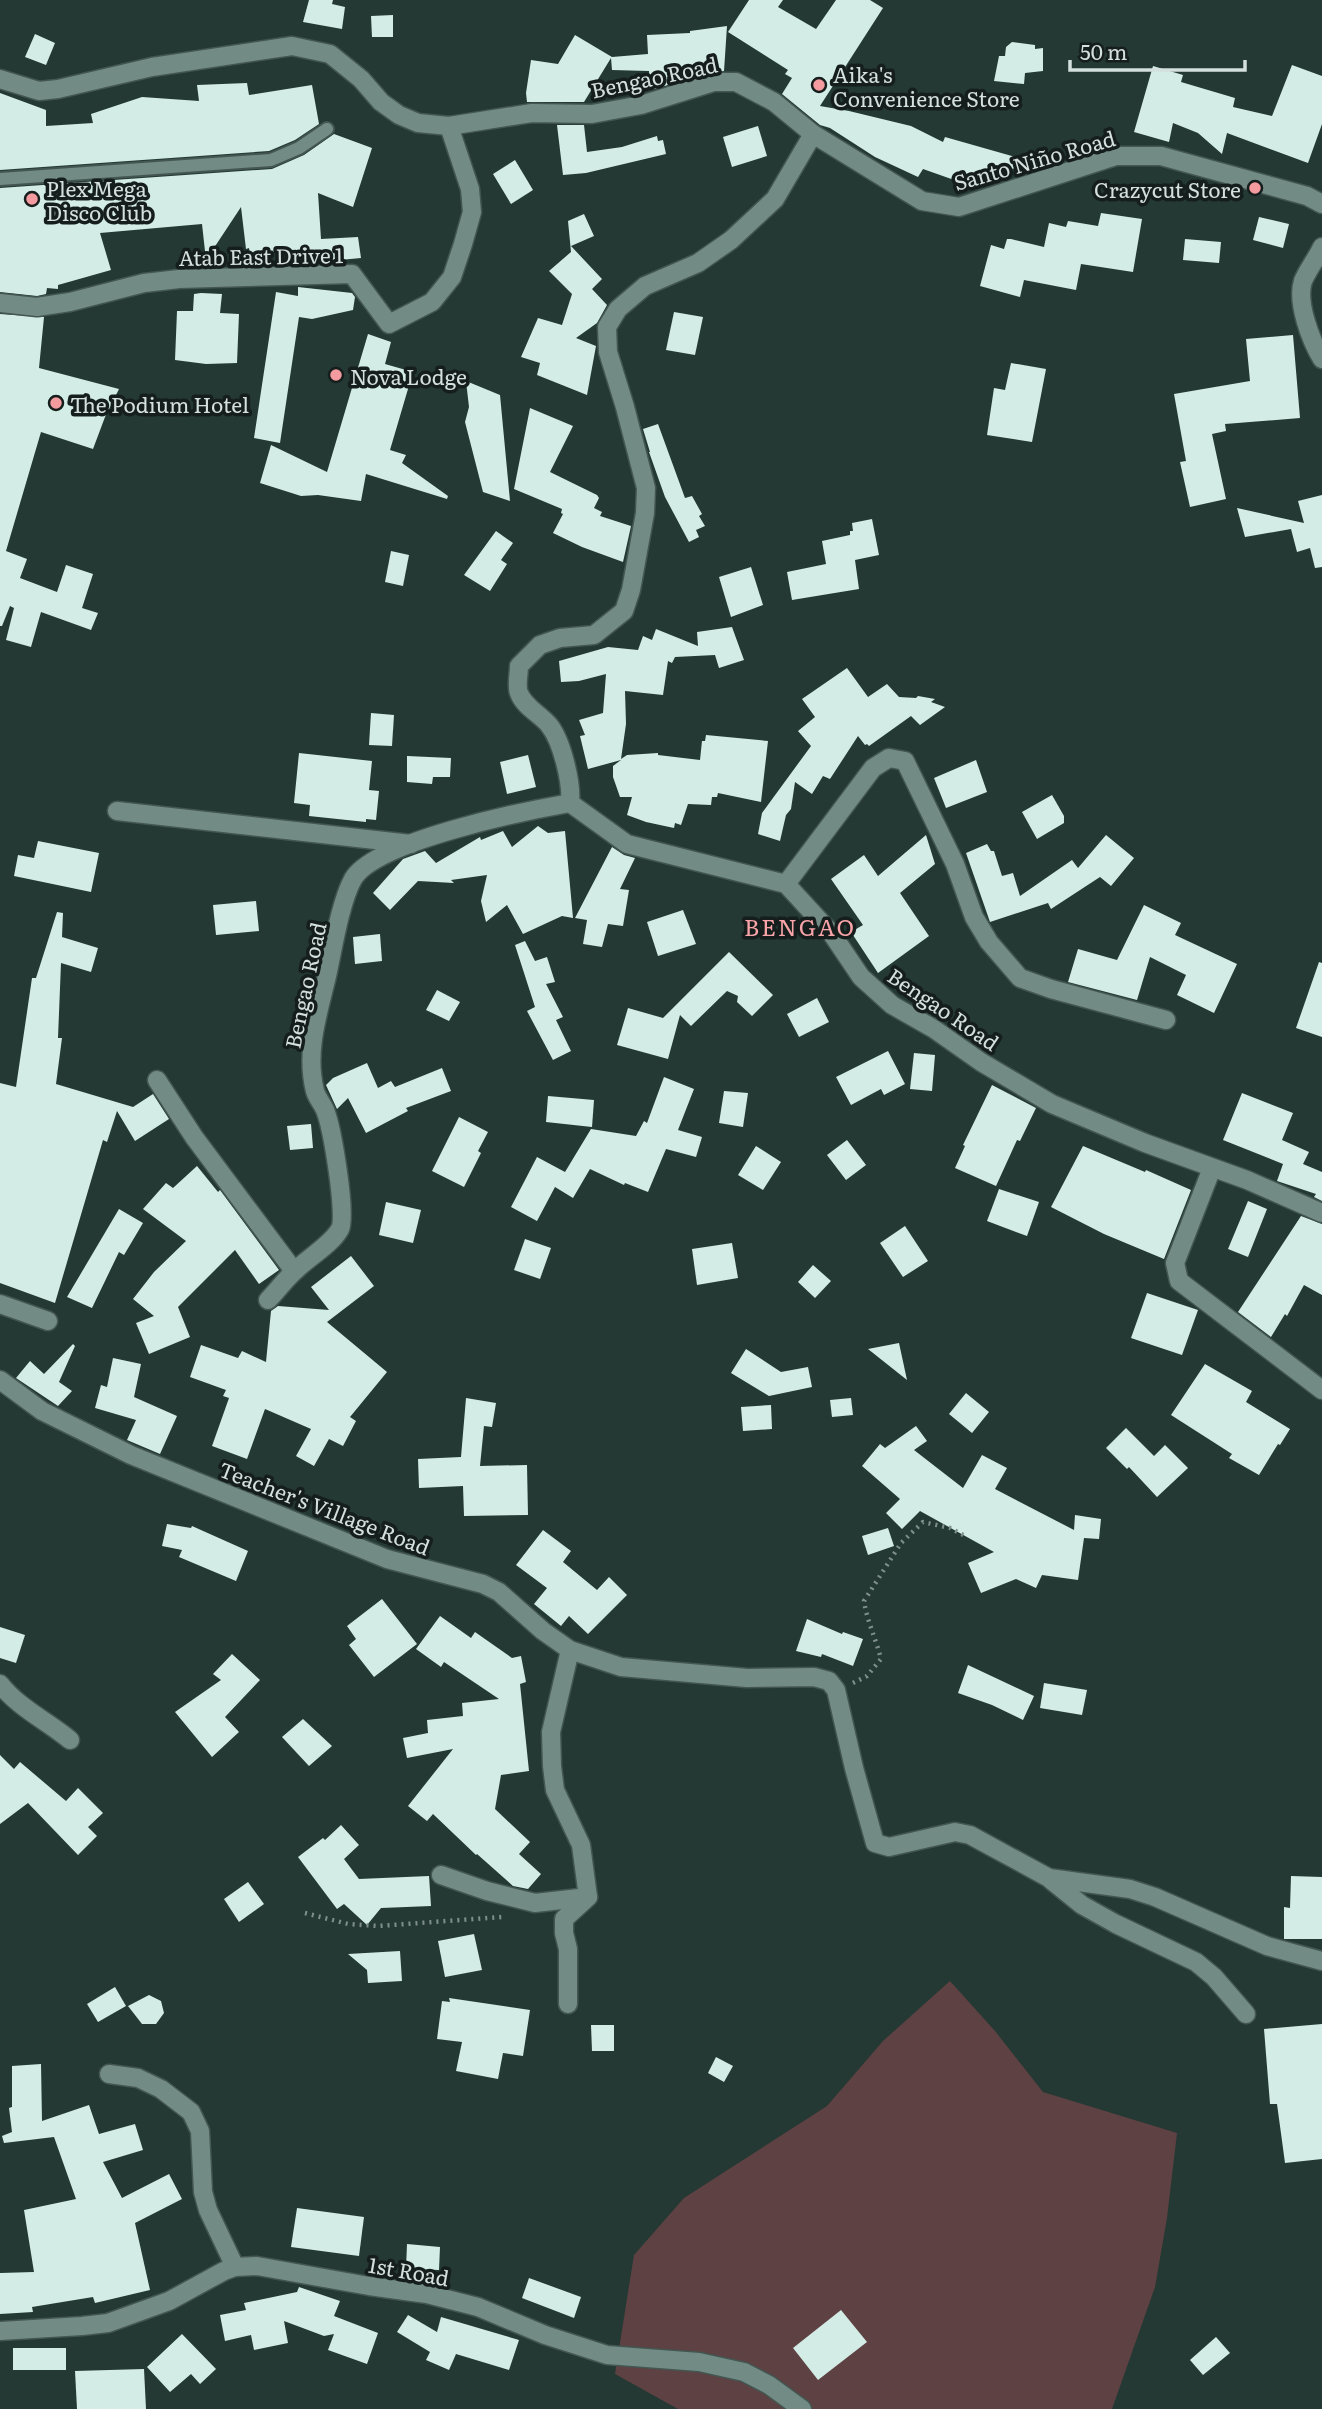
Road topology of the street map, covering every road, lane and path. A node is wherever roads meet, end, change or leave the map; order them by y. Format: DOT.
graph roads {
  1 [pos="0,79"];
  2 [pos="449,125"];
  3 [pos="327,129"];
  4 [pos="813,134"];
  5 [pos="0,178"];
  6 [pos="1322,204"];
  7 [pos="1322,247"];
  8 [pos="0,303"];
  9 [pos="1322,359"];
  10 [pos="570,803"];
  11 [pos="117,811"];
  12 [pos="411,844"];
  13 [pos="786,884"];
  14 [pos="1166,1020"];
  15 [pos="157,1080"];
  16 [pos="1212,1168"];
  17 [pos="1322,1213"];
  18 [pos="294,1271"];
  19 [pos="268,1300"];
  20 [pos="0,1304"];
  21 [pos="48,1321"];
  22 [pos="0,1380"];
  23 [pos="1322,1390"];
  24 [pos="967,1537"];
  25 [pos="570,1650"];
  26 [pos="0,1685"];
  27 [pos="836,1690"];
  28 [pos="70,1740"];
  29 [pos="441,1875"];
  30 [pos="1049,1878"];
  31 [pos="588,1897"];
  32 [pos="306,1913"];
  33 [pos="512,1917"];
  34 [pos="1322,1961"];
  35 [pos="568,2004"];
  36 [pos="1246,2014"];
  37 [pos="109,2074"];
  38 [pos="235,2267"];
  39 [pos="0,2331"];
  40 [pos="802,2409"];
  1 -- 2 [label="street, Bengao Road"];
  2 -- 4 [label="street, Bengao Road"];
  2 -- 8 [label="street, Atab East Drive 1"];
  3 -- 5 [label="lane"];
  4 -- 6 [label="street, Santo Niño Road"];
  4 -- 10 [label="street"];
  7 -- 9 [label="street"];
  10 -- 12 [label="street, Bengao Road"];
  10 -- 13 [label="street"];
  11 -- 12 [label="street"];
  12 -- 18 [label="street, Bengao Road"];
  13 -- 14 [label="street"];
  13 -- 16 [label="street, Bengao Road"];
  15 -- 18 [label="street"];
  16 -- 17 [label="street, Bengao Road"];
  16 -- 23 [label="street"];
  18 -- 19 [label="street, Bengao Road"];
  20 -- 21 [label="street"];
  22 -- 25 [label="street, Teacher's Village Road"];
  24 -- 27 [label="path"];
  25 -- 27 [label="street, Teacher's Village Road"];
  25 -- 31 [label="street"];
  26 -- 28 [label="street"];
  27 -- 30 [label="street"];
  29 -- 31 [label="street"];
  30 -- 34 [label="street"];
  30 -- 36 [label="street"];
  31 -- 35 [label="street"];
  32 -- 33 [label="path"];
  37 -- 38 [label="street"];
  38 -- 39 [label="street, 1st Road"];
  38 -- 40 [label="street, 1st Road"];
}
